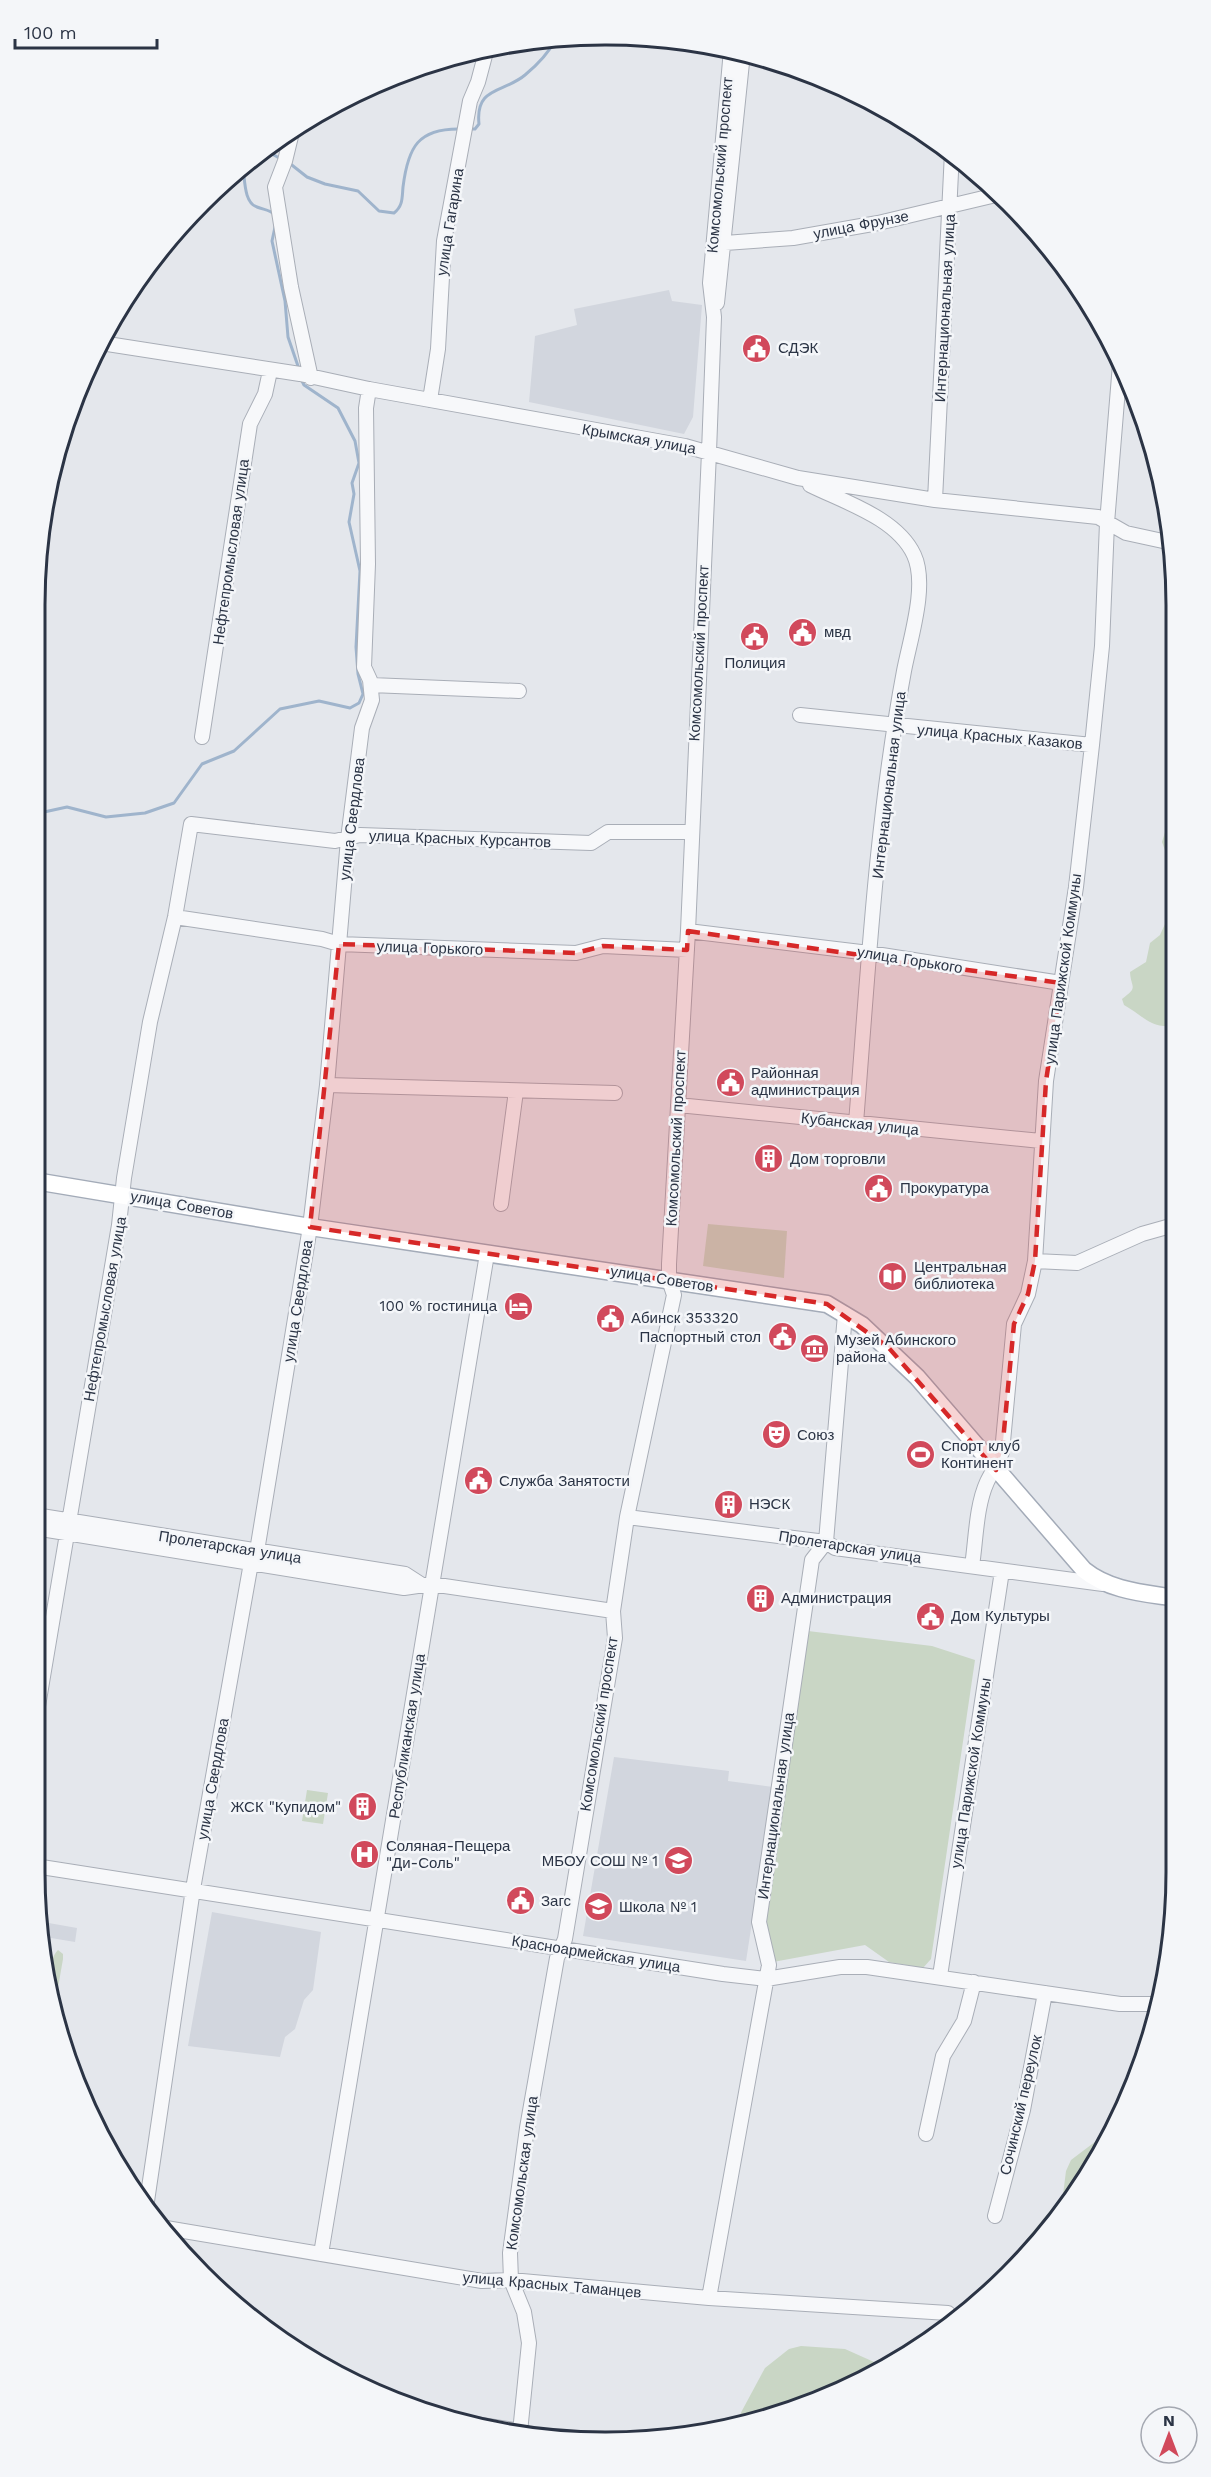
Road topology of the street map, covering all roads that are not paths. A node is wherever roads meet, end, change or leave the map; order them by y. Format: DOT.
graph roads {
  1 [pos="484,59"];
  2 [pos="730,59"];
  3 [pos="742,62"];
  4 [pos="289,142"];
  5 [pos="952,165"];
  6 [pos="989,197"];
  7 [pos="951,206"];
  8 [pos="725,243"];
  9 [pos="714,317"];
  10 [pos="110,344"];
  11 [pos="270,370"];
  12 [pos="311,378"];
  13 [pos="1119,381"];
  14 [pos="369,389"];
  15 [pos="430,400"];
  16 [pos="709,452"];
  17 [pos="798,478"];
  18 [pos="935,500"];
  19 [pos="1107,523"];
  20 [pos="1162,541"];
  21 [pos="370,685"];
  22 [pos="519,691"];
  23 [pos="800,715"];
  24 [pos="894,726"];
  25 [pos="202,737"];
  26 [pos="1092,745"];
  27 [pos="191,824"];
  28 [pos="691,832"];
  29 [pos="348,839"];
  30 [pos="175,917"];
  31 [pos="688,932"];
  32 [pos="339,944"];
  33 [pos="687,950"];
  34 [pos="869,953"];
  35 [pos="1061,983"];
  36 [pos="327,1085"];
  37 [pos="516,1091"];
  38 [pos="615,1093"];
  39 [pos="678,1105"];
  40 [pos="856,1124"];
  41 [pos="1041,1141"];
  42 [pos="45,1183"];
  43 [pos="124,1195"];
  44 [pos="501,1204"];
  45 [pos="310,1227"];
  46 [pos="1166,1227"];
  47 [pos="487,1254"];
  48 [pos="1035,1261"];
  49 [pos="669,1280"];
  50 [pos="845,1314"];
  51 [pos="996,1470"];
  52 [pos="627,1517"];
  53 [pos="45,1519"];
  54 [pos="68,1527"];
  55 [pos="45,1528"];
  56 [pos="826,1542"];
  57 [pos="254,1557"];
  58 [pos="972,1566"];
  59 [pos="1002,1571"];
  60 [pos="1108,1584"];
  61 [pos="427,1585"];
  62 [pos="1166,1596"];
  63 [pos="613,1611"];
  64 [pos="45,1660"];
  65 [pos="45,1868"];
  66 [pos="194,1889"];
  67 [pos="375,1919"];
  68 [pos="562,1948"];
  69 [pos="940,1976"];
  70 [pos="766,1979"];
  71 [pos="974,1982"];
  72 [pos="1045,1993"];
  73 [pos="1150,2004"];
  74 [pos="926,2134"];
  75 [pos="148,2195"];
  76 [pos="995,2216"];
  77 [pos="174,2229"];
  78 [pos="321,2254"];
  79 [pos="511,2280"];
  80 [pos="709,2298"];
  81 [pos="948,2313"];
  82 [pos="521,2425"];
  1 -- 15 [label="street, улица Гагарина"];
  2 -- 9 [label="street, Комсомольский проспект"];
  3 -- 8 [label="street, Комсомольский проспект"];
  4 -- 12 [label="street"];
  5 -- 7 [label="street, Интернациональная улица"];
  6 -- 7 [label="street, улица Фрунзе"];
  7 -- 8 [label="street, улица Фрунзе"];
  7 -- 18 [label="street, Интернациональная улица"];
  8 -- 9 [label="street, Комсомольский проспект"];
  9 -- 16 [label="street, Комсомольский проспект"];
  10 -- 11 [label="street, Крымская улица"];
  11 -- 12 [label="street, Крымская улица"];
  11 -- 25 [label="street, Нефтепромысловая улица"];
  12 -- 14 [label="street, Крымская улица"];
  13 -- 19 [label="street, улица Парижской Коммуны"];
  14 -- 15 [label="street, Крымская улица"];
  14 -- 21 [label="street, улица Свердлова"];
  15 -- 16 [label="street, Крымская улица"];
  16 -- 17 [label="street, Крымская улица"];
  16 -- 28 [label="street, Комсомольский проспект"];
  17 -- 18 [label="street, Крымская улица"];
  17 -- 24 [label="street, Интернациональная улица"];
  18 -- 19 [label="street, Крымская улица"];
  19 -- 20 [label="street, Крымская улица"];
  19 -- 26 [label="street, улица Парижской Коммуны"];
  21 -- 22 [label="street"];
  21 -- 29 [label="street, улица Свердлова"];
  23 -- 24 [label="street, улица Красных Казаков"];
  24 -- 26 [label="street, улица Красных Казаков"];
  24 -- 34 [label="street, Интернациональная улица"];
  26 -- 35 [label="street, улица Парижской Коммуны"];
  27 -- 29 [label="street, улица Красных Курсантов"];
  27 -- 30 [label="street, Нефтепромысловая улица"];
  28 -- 29 [label="street, улица Красных Курсантов"];
  28 -- 31 [label="street, Комсомольский проспект"];
  29 -- 32 [label="street, улица Свердлова"];
  30 -- 32 [label="street, улица Горького"];
  30 -- 43 [label="street, Нефтепромысловая улица"];
  31 -- 33 [label="street, Комсомольский проспект"];
  31 -- 34 [label="street, улица Горького"];
  32 -- 33 [label="street, улица Горького"];
  32 -- 36 [label="street, улица Свердлова"];
  33 -- 39 [label="street, Комсомольский проспект"];
  34 -- 35 [label="street, улица Горького"];
  34 -- 40 [label="street, Интернациональная улица"];
  35 -- 41 [label="street, улица Парижской Коммуны"];
  36 -- 37 [label="street"];
  36 -- 45 [label="street, улица Свердлова"];
  37 -- 38 [label="street"];
  37 -- 44 [label="street"];
  39 -- 40 [label="street, Кубанская улица"];
  39 -- 49 [label="street, Комсомольский проспект"];
  40 -- 41 [label="street, Кубанская улица"];
  41 -- 48 [label="street, улица Парижской Коммуны"];
  42 -- 43 [label="main road, улица Советов"];
  43 -- 45 [label="main road, улица Советов"];
  43 -- 54 [label="street, Нефтепромысловая улица"];
  45 -- 47 [label="main road, улица Советов"];
  45 -- 57 [label="street, улица Свердлова"];
  46 -- 48 [label="street"];
  47 -- 49 [label="main road, улица Советов"];
  47 -- 61 [label="street, Республиканская улица"];
  48 -- 51 [label="street, улица Парижской Коммуны"];
  49 -- 50 [label="main road, улица Советов"];
  49 -- 52 [label="street, Комсомольский проспект"];
  50 -- 51 [label="main road, улица Советов"];
  50 -- 56 [label="street, Интернациональная улица"];
  51 -- 58 [label="street, улица Парижской Коммуны"];
  51 -- 60 [label="main road, улица Советов"];
  52 -- 56 [label="street, Пролетарская улица"];
  52 -- 63 [label="street, Комсомольский проспект"];
  53 -- 54 [label="street, Пролетарская улица"];
  54 -- 55 [label="street, Пролетарская улица"];
  54 -- 57 [label="street, Пролетарская улица"];
  54 -- 64 [label="street, Нефтепромысловая улица"];
  56 -- 58 [label="street, Пролетарская улица"];
  56 -- 70 [label="street, Интернациональная улица"];
  57 -- 61 [label="street, Пролетарская улица"];
  57 -- 66 [label="street, улица Свердлова"];
  58 -- 59 [label="street, Пролетарская улица"];
  59 -- 60 [label="street, Пролетарская улица"];
  59 -- 69 [label="street, улица Парижской Коммуны"];
  60 -- 62 [label="main road, улица Советов"];
  61 -- 63 [label="street, Пролетарская улица"];
  61 -- 67 [label="street, Республиканская улица"];
  63 -- 68 [label="street, Комсомольский проспект"];
  65 -- 66 [label="street, Красноармейская улица"];
  66 -- 67 [label="street, Красноармейская улица"];
  66 -- 75 [label="street, улица Свердлова"];
  67 -- 68 [label="street, Красноармейская улица"];
  67 -- 78 [label="street, Республиканская улица"];
  68 -- 70 [label="street, Красноармейская улица"];
  68 -- 79 [label="street, Комсомольская улица"];
  69 -- 70 [label="street, Красноармейская улица"];
  69 -- 71 [label="street, Красноармейская улица"];
  70 -- 80 [label="street, Интернациональная улица"];
  71 -- 72 [label="street, Красноармейская улица"];
  71 -- 74 [label="street"];
  72 -- 73 [label="street, Красноармейская улица"];
  72 -- 76 [label="street, Сочинский переулок"];
  77 -- 78 [label="street, улица Красных Таманцев"];
  78 -- 79 [label="street, улица Красных Таманцев"];
  79 -- 80 [label="street, улица Красных Таманцев"];
  79 -- 82 [label="street, Комсомольская улица"];
  80 -- 81 [label="street, улица Красных Таманцев"];
}
